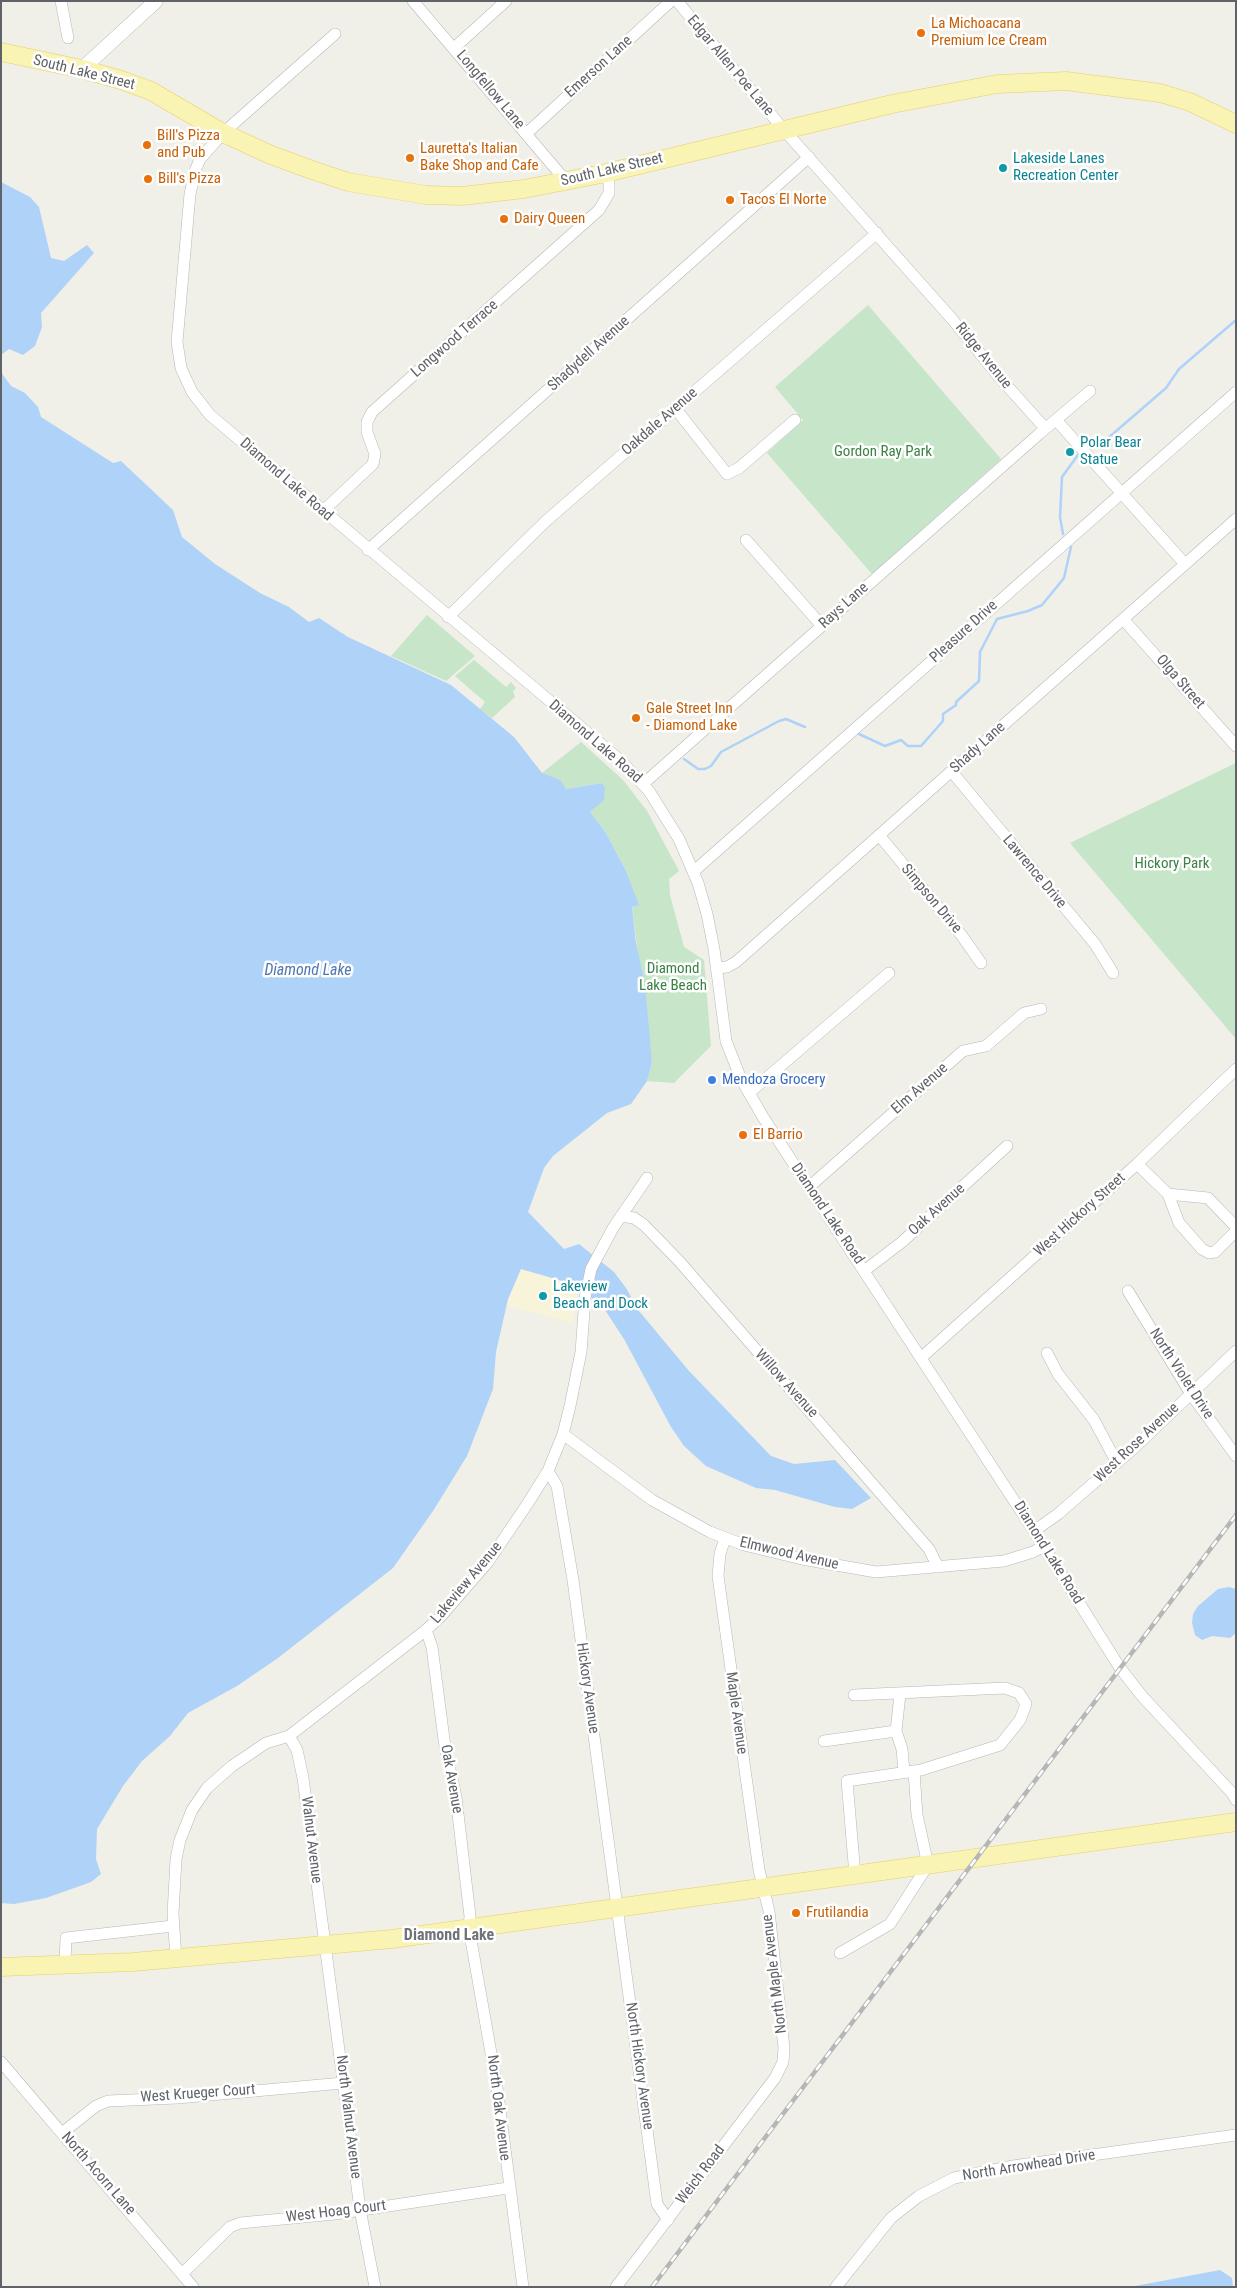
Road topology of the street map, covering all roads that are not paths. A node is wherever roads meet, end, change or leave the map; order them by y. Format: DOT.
graph roads {
  1 [pos="61,1"];
  2 [pos="156,1"];
  3 [pos="414,1"];
  4 [pos="506,1"];
  5 [pos="671,1"];
  6 [pos="677,1"];
  7 [pos="335,34"];
  8 [pos="68,38"];
  9 [pos="454,48"];
  10 [pos="1,52"];
  11 [pos="82,69"];
  12 [pos="1236,124"];
  13 [pos="784,130"];
  14 [pos="223,133"];
  15 [pos="527,134"];
  16 [pos="809,157"];
  17 [pos="606,173"];
  18 [pos="566,181"];
  19 [pos="877,233"];
  20 [pos="1090,391"];
  21 [pos="1236,392"];
  22 [pos="675,408"];
  23 [pos="794,420"];
  24 [pos="1057,421"];
  25 [pos="1045,428"];
  26 [pos="1122,491"];
  27 [pos="323,511"];
  28 [pos="1236,519"];
  29 [pos="746,540"];
  30 [pos="368,550"];
  31 [pos="1185,564"];
  32 [pos="448,617"];
  33 [pos="1123,618"];
  34 [pos="822,626"];
  35 [pos="1236,746"];
  36 [pos="952,772"];
  37 [pos="643,784"];
  38 [pos="879,836"];
  39 [pos="693,872"];
  40 [pos="981,964"];
  41 [pos="716,968"];
  42 [pos="889,973"];
  43 [pos="1113,973"];
  44 [pos="1041,1009"];
  45 [pos="1236,1069"];
  46 [pos="749,1093"];
  47 [pos="1007,1146"];
  48 [pos="1137,1164"];
  49 [pos="647,1178"];
  50 [pos="809,1187"];
  51 [pos="1168,1194"];
  52 [pos="621,1216"];
  53 [pos="1236,1227"];
  54 [pos="1236,1231"];
  55 [pos="864,1270"];
  56 [pos="1128,1291"];
  57 [pos="1236,1351"];
  58 [pos="1047,1353"];
  59 [pos="922,1357"];
  60 [pos="1191,1394"];
  61 [pos="563,1434"];
  62 [pos="1236,1456"];
  63 [pos="1117,1464"];
  64 [pos="548,1471"];
  65 [pos="1034,1531"];
  66 [pos="725,1538"];
  67 [pos="1044,1546"];
  68 [pos="938,1567"];
  69 [pos="426,1630"];
  70 [pos="900,1694"];
  71 [pos="854,1695"];
  72 [pos="896,1731"];
  73 [pos="289,1736"];
  74 [pos="824,1741"];
  75 [pos="909,1772"];
  76 [pos="1236,1800"];
  77 [pos="1236,1822"];
  78 [pos="928,1865"];
  79 [pos="855,1875"];
  80 [pos="762,1887"];
  81 [pos="618,1908"];
  82 [pos="174,1926"];
  83 [pos="469,1929"];
  84 [pos="324,1946"];
  85 [pos="840,1953"];
  86 [pos="176,1959"];
  87 [pos="65,1964"];
  88 [pos="1,1967"];
  89 [pos="1,2062"];
  90 [pos="783,2062"];
  91 [pos="344,2083"];
  92 [pos="62,2132"];
  93 [pos="1236,2135"];
  94 [pos="508,2188"];
  95 [pos="360,2209"];
  96 [pos="668,2220"];
  97 [pos="182,2274"];
  98 [pos="193,2287"];
  99 [pos="375,2287"];
  100 [pos="523,2287"];
  101 [pos="616,2287"];
  102 [pos="836,2287"];
  1 -- 8 [label="street"];
  2 -- 11 [label="street"];
  3 -- 9 [label="street, Longfellow Lane"];
  4 -- 9 [label="street"];
  5 -- 15 [label="street, Emerson Lane"];
  6 -- 13 [label="street, Edgar Allen Poe Lane"];
  7 -- 14 [label="street, Diamond Lake Road"];
  9 -- 15 [label="street, Longfellow Lane"];
  10 -- 11 [label="main road, South Lake Street"];
  11 -- 14 [label="main road, South Lake Street"];
  12 -- 13 [label="main road, South Lake Street"];
  13 -- 16 [label="street, Ridge Avenue"];
  13 -- 17 [label="main road, South Lake Street"];
  14 -- 18 [label="main road, South Lake Street"];
  14 -- 27 [label="street, Diamond Lake Road"];
  15 -- 18 [label="street, Longfellow Lane"];
  16 -- 19 [label="street, Ridge Avenue"];
  16 -- 30 [label="street, Shadydell Avenue"];
  17 -- 18 [label="main road, South Lake Street"];
  17 -- 27 [label="street, Longwood Terrace"];
  19 -- 22 [label="street, Oakdale Avenue"];
  19 -- 25 [label="street, Ridge Avenue"];
  20 -- 24 [label="street"];
  21 -- 26 [label="street, Pleasure Drive"];
  22 -- 23 [label="street"];
  22 -- 32 [label="street, Oakdale Avenue"];
  24 -- 25 [label="street"];
  24 -- 26 [label="street"];
  25 -- 34 [label="street, Rays Lane"];
  26 -- 31 [label="street"];
  26 -- 39 [label="street, Pleasure Drive"];
  27 -- 30 [label="street, Diamond Lake Road"];
  28 -- 31 [label="street, Shady Lane"];
  29 -- 34 [label="street"];
  30 -- 32 [label="street, Diamond Lake Road"];
  31 -- 33 [label="street, Shady Lane"];
  32 -- 37 [label="street, Diamond Lake Road"];
  33 -- 35 [label="street, Olga Street"];
  33 -- 36 [label="street, Shady Lane"];
  34 -- 37 [label="street, Rays Lane"];
  36 -- 38 [label="street, Shady Lane"];
  36 -- 43 [label="street, Lawrence Drive"];
  37 -- 39 [label="street, Diamond Lake Road"];
  38 -- 40 [label="street, Simpson Drive"];
  38 -- 41 [label="street, Shady Lane"];
  39 -- 41 [label="street, Diamond Lake Road"];
  41 -- 46 [label="street, Diamond Lake Road"];
  42 -- 46 [label="street"];
  44 -- 50 [label="street, Elm Avenue"];
  45 -- 48 [label="street, West Hickory Street"];
  46 -- 50 [label="street, Diamond Lake Road"];
  47 -- 55 [label="street, Oak Avenue"];
  48 -- 51 [label="street"];
  48 -- 59 [label="street, West Hickory Street"];
  49 -- 52 [label="street, Lakeview Avenue"];
  50 -- 55 [label="street, Diamond Lake Road"];
  51 -- 53 [label="street"];
  51 -- 54 [label="street"];
  52 -- 61 [label="street, Lakeview Avenue"];
  52 -- 68 [label="street, Willow Avenue"];
  55 -- 59 [label="street, Diamond Lake Road"];
  56 -- 60 [label="street, North Violet Drive"];
  57 -- 60 [label="street, West Rose Avenue"];
  58 -- 63 [label="street"];
  59 -- 65 [label="street, Diamond Lake Road"];
  60 -- 62 [label="street, North Violet Drive"];
  60 -- 63 [label="street, West Rose Avenue"];
  61 -- 64 [label="street, Lakeview Avenue"];
  61 -- 66 [label="street, Elmwood Avenue"];
  63 -- 65 [label="street, West Rose Avenue"];
  64 -- 69 [label="street, Lakeview Avenue"];
  64 -- 81 [label="street, Hickory Avenue"];
  65 -- 67 [label="street, Diamond Lake Road"];
  66 -- 68 [label="street, Elmwood Avenue"];
  66 -- 80 [label="street, Maple Avenue"];
  67 -- 68 [label="street, Elmwood Avenue"];
  67 -- 76 [label="street, Diamond Lake Road"];
  69 -- 73 [label="street, Lakeview Avenue"];
  69 -- 83 [label="street, Oak Avenue"];
  70 -- 71 [label="street"];
  70 -- 72 [label="street"];
  70 -- 75 [label="street"];
  72 -- 74 [label="street"];
  72 -- 75 [label="street"];
  73 -- 82 [label="street, Lakeview Avenue"];
  73 -- 84 [label="street, Walnut Avenue"];
  75 -- 78 [label="street"];
  75 -- 79 [label="street"];
  77 -- 78 [label="main road"];
  78 -- 79 [label="main road"];
  78 -- 85 [label="street"];
  79 -- 80 [label="main road"];
  80 -- 81 [label="main road"];
  80 -- 90 [label="street, North Maple Avenue"];
  81 -- 83 [label="main road"];
  81 -- 96 [label="street, North Hickory Avenue"];
  82 -- 86 [label="street, Lakeview Avenue"];
  82 -- 87 [label="street"];
  83 -- 84 [label="main road"];
  83 -- 94 [label="street, North Oak Avenue"];
  84 -- 86 [label="main road"];
  84 -- 91 [label="street, North Walnut Avenue"];
  86 -- 87 [label="main road"];
  87 -- 88 [label="main road"];
  89 -- 92 [label="street, North Acorn Lane"];
  90 -- 96 [label="street, Weich Road"];
  91 -- 92 [label="street, West Krueger Court"];
  91 -- 95 [label="street, North Walnut Avenue"];
  92 -- 97 [label="street, North Acorn Lane"];
  93 -- 102 [label="street, North Arrowhead Drive"];
  94 -- 95 [label="street, West Hoag Court"];
  94 -- 100 [label="street, North Oak Avenue"];
  95 -- 97 [label="street, West Hoag Court"];
  95 -- 99 [label="street, North Walnut Avenue"];
  96 -- 101 [label="street, Weich Road"];
  97 -- 98 [label="street, North Acorn Lane"];
}
